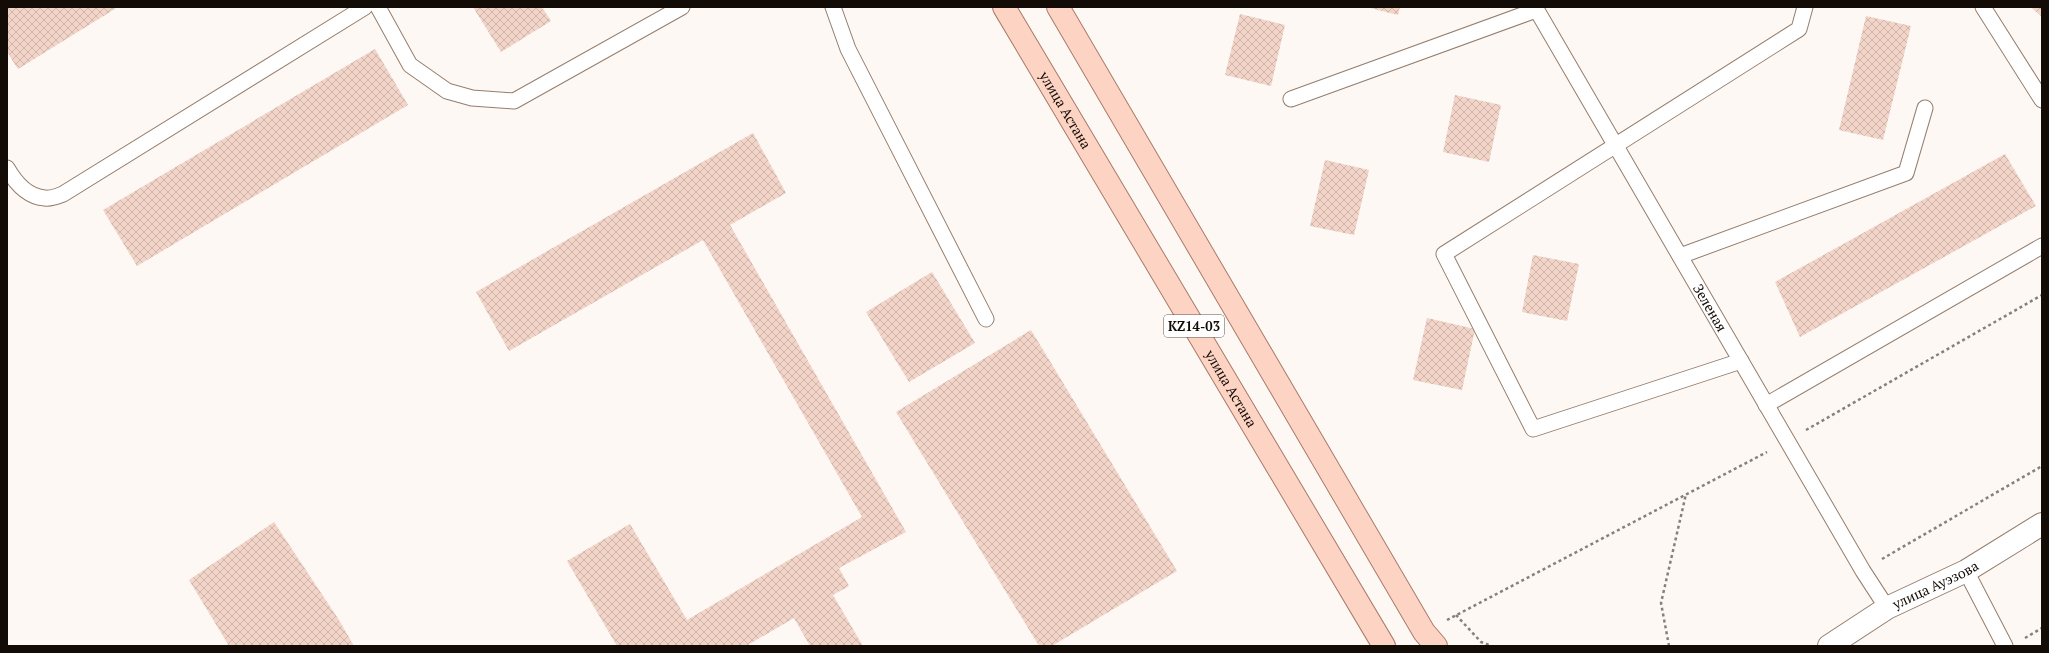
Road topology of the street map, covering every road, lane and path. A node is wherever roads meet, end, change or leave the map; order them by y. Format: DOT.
graph roads {
  1 [pos="365,7"];
  2 [pos="378,7"];
  3 [pos="682,7"];
  4 [pos="833,7"];
  5 [pos="1004,7"];
  6 [pos="1058,7"];
  7 [pos="1805,7"];
  8 [pos="1983,7"];
  9 [pos="1536,9"];
  10 [pos="1291,99"];
  11 [pos="2042,100"];
  12 [pos="1925,108"];
  13 [pos="1616,146"];
  14 [pos="7,168"];
  15 [pos="2042,246"];
  16 [pos="1680,256"];
  17 [pos="2042,295"];
  18 [pos="986,319"];
  19 [pos="1741,361"];
  20 [pos="1766,404"];
  21 [pos="1787,441"];
  22 [pos="2042,466"];
  23 [pos="1686,494"];
  24 [pos="2042,524"];
  25 [pos="1863,571"];
  26 [pos="1966,571"];
  27 [pos="1887,608"];
  28 [pos="1456,615"];
  29 [pos="1430,639"];
  30 [pos="1384,646"];
  31 [pos="1492,646"];
  32 [pos="1669,646"];
  33 [pos="1828,646"];
  34 [pos="2005,646"];
  1 -- 14 [label="lane"];
  2 -- 3 [label="lane"];
  4 -- 18 [label="lane"];
  5 -- 30 [label="main road, улица Астана / KZ14-03"];
  6 -- 29 [label="main road, KZ14-03"];
  7 -- 13 [label="lane"];
  8 -- 11 [label="lane"];
  9 -- 10 [label="lane"];
  9 -- 13 [label="lane, Зеленая"];
  12 -- 16 [label="lane"];
  13 -- 16 [label="lane, Зеленая"];
  13 -- 19 [label="lane"];
  15 -- 20 [label="lane"];
  16 -- 19 [label="lane, Зеленая"];
  17 -- 21 [label="path"];
  19 -- 20 [label="lane, Зеленая"];
  20 -- 21 [label="lane, Зеленая"];
  21 -- 23 [label="path"];
  21 -- 25 [label="lane, Зеленая"];
  22 -- 25 [label="path"];
  23 -- 28 [label="path"];
  23 -- 32 [label="path"];
  24 -- 26 [label="street, улица Ауэзова"];
  25 -- 27 [label="lane, Зеленая"];
  26 -- 27 [label="street, улица Ауэзова"];
  26 -- 34 [label="lane"];
  27 -- 33 [label="street, улица Ауэзова"];
  28 -- 29 [label="path"];
  28 -- 31 [label="path"];
}
